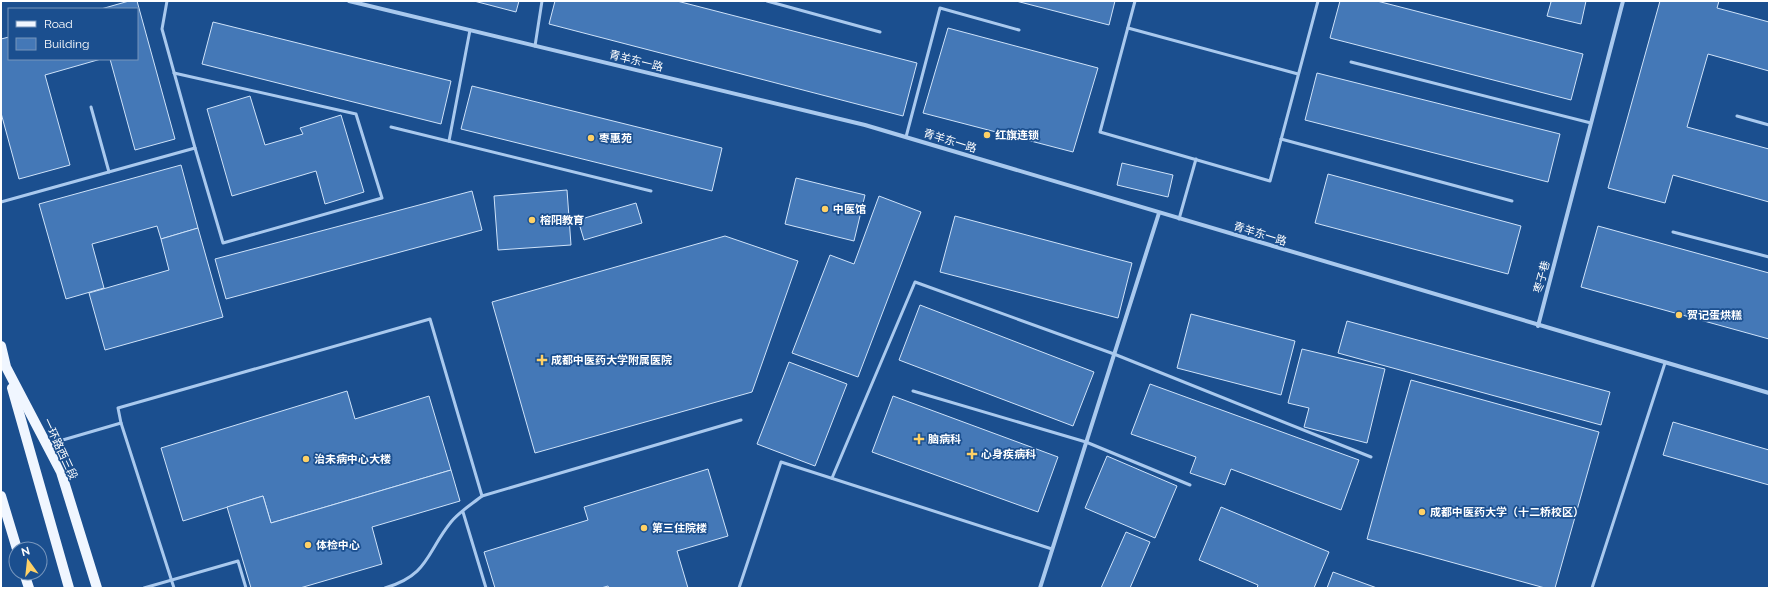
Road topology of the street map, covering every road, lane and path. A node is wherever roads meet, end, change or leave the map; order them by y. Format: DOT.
graph roads {
  1 [pos="167,1"];
  2 [pos="349,1"];
  3 [pos="542,1"];
  4 [pos="767,1"];
  5 [pos="1135,1"];
  6 [pos="1318,1"];
  7 [pos="1623,1"];
  8 [pos="1128,28"];
  9 [pos="470,30"];
  10 [pos="1019,30"];
  11 [pos="880,32"];
  12 [pos="535,46"];
  13 [pos="1351,62"];
  14 [pos="174,73"];
  15 [pos="1298,74"];
  16 [pos="91,107"];
  17 [pos="1737,116"];
  18 [pos="1591,123"];
  19 [pos="1769,125"];
  20 [pos="391,128"];
  21 [pos="906,137"];
  22 [pos="1281,139"];
  23 [pos="449,141"];
  24 [pos="195,148"];
  25 [pos="1196,159"];
  26 [pos="109,172"];
  27 [pos="652,191"];
  28 [pos="1512,201"];
  29 [pos="1,202"];
  30 [pos="1159,213"];
  31 [pos="1179,219"];
  32 [pos="1673,232"];
  33 [pos="1769,257"];
  34 [pos="1538,326"];
  35 [pos="1,346"];
  36 [pos="1114,354"];
  37 [pos="1665,363"];
  38 [pos="6,367"];
  39 [pos="913,391"];
  40 [pos="1769,393"];
  41 [pos="741,420"];
  42 [pos="121,423"];
  43 [pos="1086,442"];
  44 [pos="46,444"];
  45 [pos="1371,457"];
  46 [pos="832,478"];
  47 [pos="1190,485"];
  48 [pos="1,496"];
  49 [pos="482,496"];
  50 [pos="463,512"];
  51 [pos="15,541"];
  52 [pos="1052,549"];
  53 [pos="172,580"];
  54 [pos="69,588"];
  55 [pos="97,588"];
  56 [pos="144,588"];
  57 [pos="174,588"];
  58 [pos="246,588"];
  59 [pos="385,588"];
  60 [pos="486,588"];
  61 [pos="739,588"];
  62 [pos="1040,588"];
  63 [pos="1592,588"];
  1 -- 14 [label="lane"];
  2 -- 9 [label="street, 青羊东一路"];
  3 -- 12 [label="lane"];
  4 -- 11 [label="lane"];
  5 -- 8 [label="lane"];
  6 -- 15 [label="lane"];
  7 -- 18 [label="street, 枣子巷"];
  8 -- 15 [label="lane"];
  8 -- 25 [label="lane"];
  9 -- 12 [label="street, 青羊东一路"];
  9 -- 23 [label="lane"];
  10 -- 21 [label="lane"];
  12 -- 21 [label="street, 青羊东一路"];
  13 -- 18 [label="lane"];
  14 -- 24 [label="lane"];
  14 -- 24 [label="lane"];
  15 -- 22 [label="lane"];
  16 -- 26 [label="lane"];
  17 -- 19 [label="lane"];
  18 -- 34 [label="street, 枣子巷"];
  20 -- 23 [label="lane"];
  21 -- 30 [label="street, 青羊东一路"];
  22 -- 25 [label="lane"];
  22 -- 28 [label="lane"];
  23 -- 27 [label="lane"];
  24 -- 26 [label="lane"];
  25 -- 31 [label="lane"];
  26 -- 29 [label="lane"];
  30 -- 31 [label="street, 青羊东一路"];
  30 -- 36 [label="street"];
  31 -- 34 [label="street, 青羊东一路"];
  32 -- 33 [label="lane"];
  34 -- 37 [label="street"];
  35 -- 38 [label="main road, 一环路西三段"];
  36 -- 43 [label="street"];
  36 -- 45 [label="lane"];
  36 -- 46 [label="lane"];
  37 -- 40 [label="street"];
  37 -- 63 [label="lane"];
  38 -- 44 [label="main road, 一环路西三段"];
  38 -- 54 [label="main road"];
  39 -- 43 [label="lane"];
  41 -- 49 [label="lane"];
  42 -- 44 [label="lane"];
  42 -- 49 [label="lane"];
  42 -- 53 [label="lane"];
  43 -- 47 [label="lane"];
  43 -- 52 [label="street"];
  44 -- 55 [label="main road, 一环路西三段"];
  46 -- 52 [label="lane"];
  46 -- 61 [label="lane"];
  48 -- 51 [label="main road"];
  49 -- 50 [label="lane"];
  50 -- 59 [label="lane"];
  50 -- 60 [label="lane"];
  52 -- 62 [label="street"];
  53 -- 56 [label="lane"];
  53 -- 57 [label="lane"];
  53 -- 58 [label="lane"];
}
